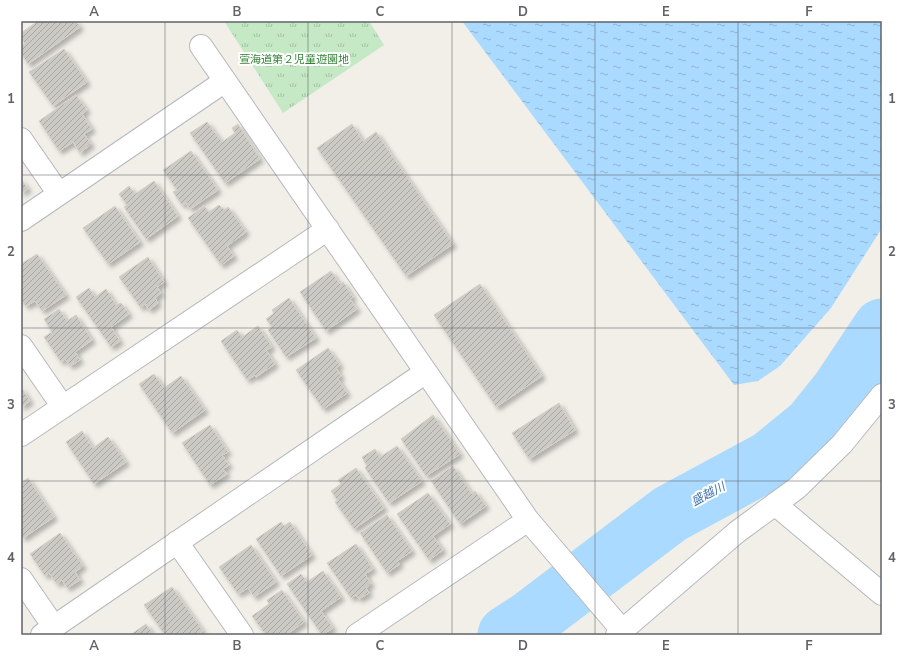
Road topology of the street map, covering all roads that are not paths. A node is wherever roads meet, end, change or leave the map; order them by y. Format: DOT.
graph roads {
  1 [pos="201,46"];
  2 [pos="225,81"];
  3 [pos="21,139"];
  4 [pos="59,194"];
  5 [pos="21,220"];
  6 [pos="328,229"];
  7 [pos="21,346"];
  8 [pos="426,372"];
  9 [pos="882,395"];
  10 [pos="63,407"];
  11 [pos="21,435"];
  12 [pos="775,504"];
  13 [pos="528,520"];
  14 [pos="177,542"];
  15 [pos="21,579"];
  16 [pos="882,594"];
  17 [pos="48,631"];
  18 [pos="619,633"];
  19 [pos="242,635"];
  20 [pos="356,635"];
  1 -- 2 [label="street"];
  2 -- 4 [label="street"];
  2 -- 6 [label="street"];
  3 -- 4 [label="street"];
  4 -- 5 [label="street"];
  6 -- 8 [label="street"];
  6 -- 10 [label="street"];
  7 -- 10 [label="street"];
  8 -- 13 [label="street"];
  8 -- 14 [label="street"];
  9 -- 12 [label="street"];
  10 -- 11 [label="street"];
  12 -- 16 [label="street"];
  12 -- 18 [label="street"];
  13 -- 18 [label="street"];
  13 -- 20 [label="street"];
  14 -- 17 [label="street"];
  14 -- 19 [label="street"];
  15 -- 17 [label="street"];
}
